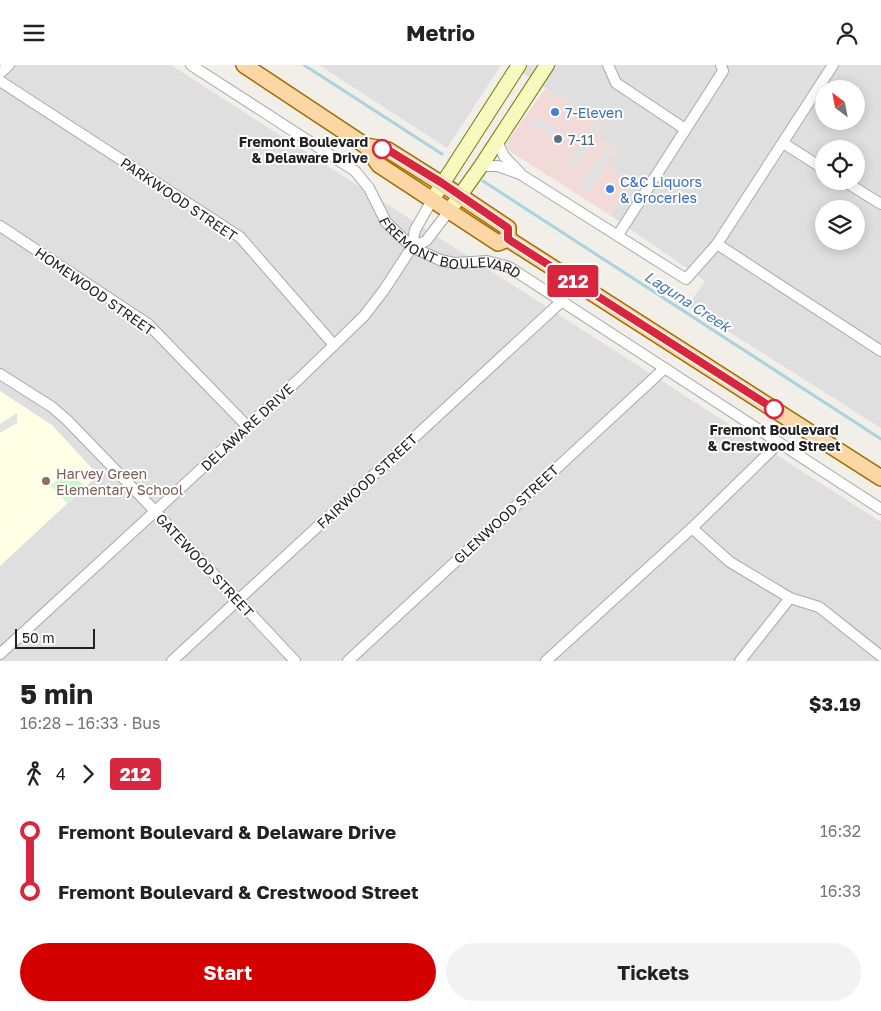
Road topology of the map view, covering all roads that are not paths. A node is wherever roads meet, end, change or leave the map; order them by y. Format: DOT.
graph roads {
  1 [pos="9,65"];
  2 [pos="191,65"];
  3 [pos="244,65"];
  4 [pos="519,65"];
  5 [pos="547,65"];
  6 [pos="608,65"];
  7 [pos="721,65"];
  8 [pos="833,65"];
  9 [pos="0,73"];
  10 [pos="0,81"];
  11 [pos="685,129"];
  12 [pos="497,141"];
  13 [pos="783,143"];
  14 [pos="366,146"];
  15 [pos="815,163"];
  16 [pos="481,166"];
  17 [pos="520,174"];
  18 [pos="442,183"];
  19 [pos="858,190"];
  20 [pos="460,195"];
  21 [pos="432,200"];
  22 [pos="881,204"];
  23 [pos="448,211"];
  24 [pos="0,226"];
  25 [pos="618,235"];
  26 [pos="508,239"];
  27 [pos="717,245"];
  28 [pos="412,247"];
  29 [pos="562,301"];
  30 [pos="334,345"];
  31 [pos="881,351"];
  32 [pos="665,368"];
  33 [pos="0,374"];
  34 [pos="247,426"];
  35 [pos="779,443"];
  36 [pos="881,478"];
  37 [pos="881,509"];
  38 [pos="155,511"];
  39 [pos="692,528"];
  40 [pos="790,598"];
  41 [pos="238,599"];
  42 [pos="0,654"];
  43 [pos="881,656"];
  44 [pos="172,661"];
  45 [pos="295,661"];
  46 [pos="348,661"];
  47 [pos="546,661"];
  48 [pos="740,661"];
  1 -- 9 [label="street"];
  2 -- 28 [label="street, FREMONT BOULEVARD"];
  3 -- 14 [label="main road, FREMONT BOULEVARD"];
  4 -- 18 [label="street, DELAWARE DRIVE"];
  5 -- 12 [label="street, DELAWARE DRIVE"];
  6 -- 11 [label="street"];
  7 -- 11 [label="street"];
  8 -- 13 [label="street"];
  10 -- 30 [label="street, PARKWOOD STREET"];
  11 -- 25 [label="street"];
  12 -- 16 [label="street, DELAWARE DRIVE"];
  12 -- 17 [label="street"];
  13 -- 15 [label="street"];
  13 -- 27 [label="street"];
  14 -- 18 [label="main road, FREMONT BOULEVARD"];
  14 -- 21 [label="main road, FREMONT BOULEVARD"];
  16 -- 17 [label="street"];
  16 -- 20 [label="street, DELAWARE DRIVE"];
  17 -- 25 [label="street"];
  18 -- 20 [label="main road, FREMONT BOULEVARD"];
  18 -- 21 [label="street, DELAWARE DRIVE"];
  19 -- 22 [label="street"];
  20 -- 23 [label="street, DELAWARE DRIVE"];
  20 -- 26 [label="main road, FREMONT BOULEVARD"];
  21 -- 23 [label="main road, FREMONT BOULEVARD"];
  21 -- 28 [label="street, DELAWARE DRIVE"];
  23 -- 26 [label="main road, FREMONT BOULEVARD"];
  23 -- 28 [label="street, DELAWARE DRIVE"];
  24 -- 34 [label="street, HOMEWOOD STREET"];
  25 -- 27 [label="street"];
  26 -- 36 [label="main road, FREMONT BOULEVARD"];
  27 -- 31 [label="street"];
  28 -- 29 [label="street, FREMONT BOULEVARD"];
  28 -- 30 [label="street, DELAWARE DRIVE"];
  29 -- 32 [label="street, FREMONT BOULEVARD"];
  29 -- 41 [label="street, FAIRWOOD STREET"];
  30 -- 34 [label="street, DELAWARE DRIVE"];
  32 -- 35 [label="street, FREMONT BOULEVARD"];
  32 -- 46 [label="street, GLENWOOD STREET"];
  33 -- 38 [label="street, GATEWOOD STREET"];
  34 -- 38 [label="street, DELAWARE DRIVE"];
  35 -- 37 [label="street, FREMONT BOULEVARD"];
  35 -- 39 [label="street"];
  38 -- 41 [label="street, GATEWOOD STREET"];
  38 -- 42 [label="street, DELAWARE DRIVE"];
  39 -- 40 [label="street"];
  39 -- 47 [label="street"];
  40 -- 43 [label="street"];
  40 -- 48 [label="street"];
  41 -- 44 [label="street, FAIRWOOD STREET"];
  41 -- 45 [label="street, GATEWOOD STREET"];
}
